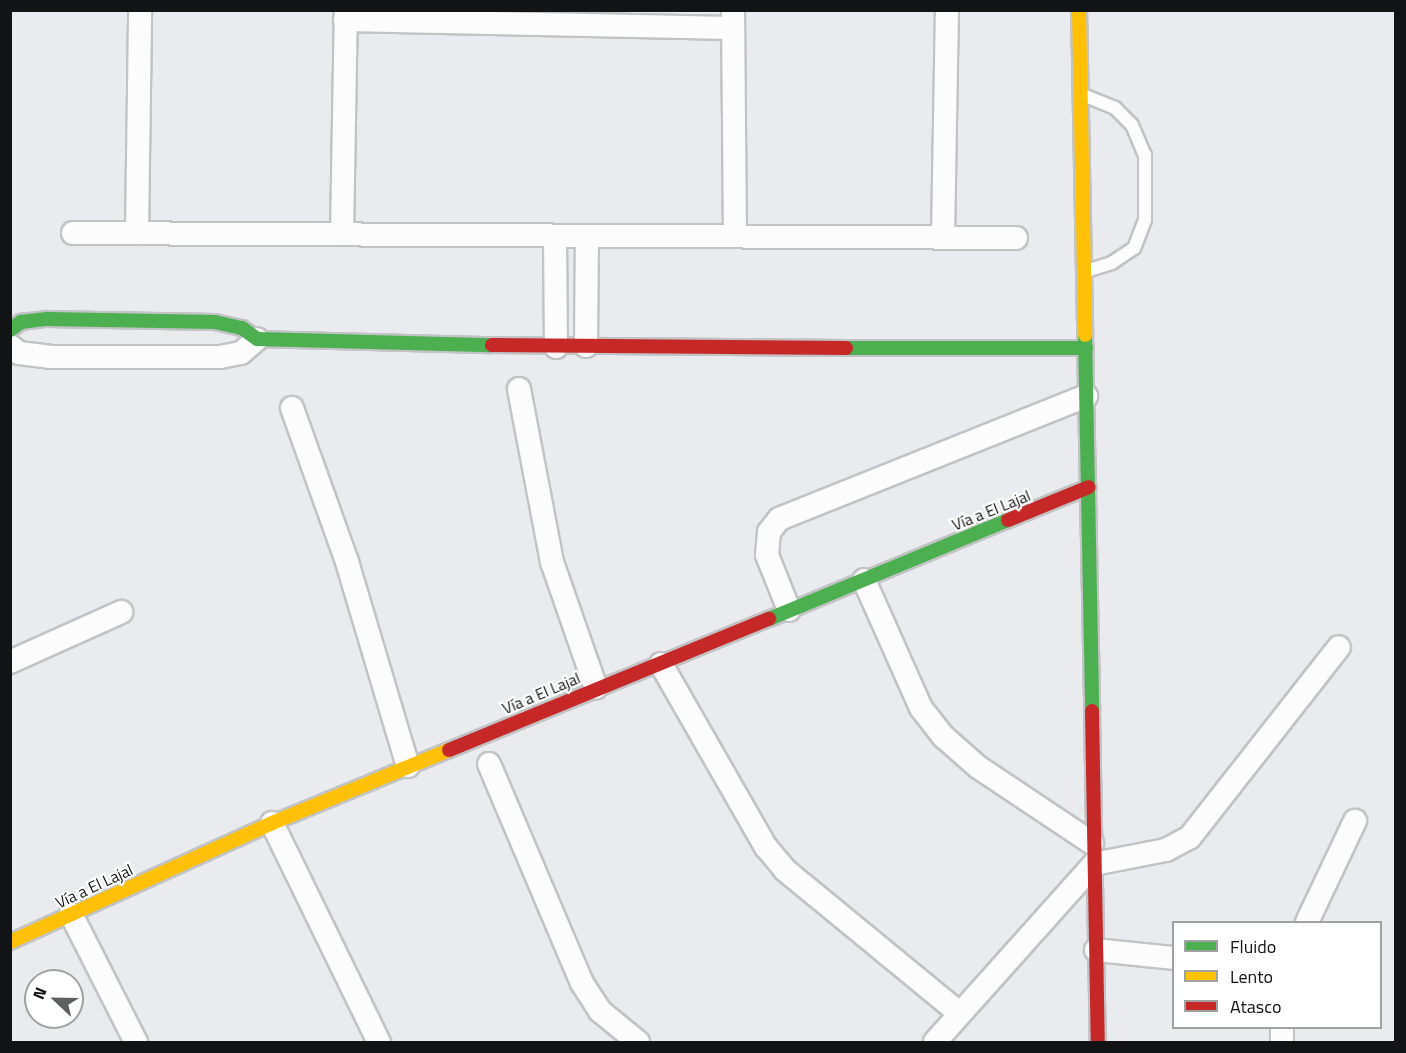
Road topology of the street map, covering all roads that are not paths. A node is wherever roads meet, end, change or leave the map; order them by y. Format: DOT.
graph roads {
  1 [pos="140,10"];
  2 [pos="946,10"];
  3 [pos="1079,10"];
  4 [pos="346,15"];
  5 [pos="734,19"];
  6 [pos="1081,94"];
  7 [pos="73,233"];
  8 [pos="137,233"];
  9 [pos="342,234"];
  10 [pos="555,236"];
  11 [pos="587,236"];
  12 [pos="735,236"];
  13 [pos="943,237"];
  14 [pos="1016,238"];
  15 [pos="1085,271"];
  16 [pos="10,330"];
  17 [pos="257,339"];
  18 [pos="10,346"];
  19 [pos="586,346"];
  20 [pos="556,347"];
  21 [pos="1086,348"];
  22 [pos="519,389"];
  23 [pos="1086,396"];
  24 [pos="292,408"];
  25 [pos="1089,488"];
  26 [pos="864,580"];
  27 [pos="789,610"];
  28 [pos="121,612"];
  29 [pos="1339,647"];
  30 [pos="10,662"];
  31 [pos="661,664"];
  32 [pos="596,688"];
  33 [pos="489,764"];
  34 [pos="408,765"];
  35 [pos="1355,821"];
  36 [pos="272,822"];
  37 [pos="1093,854"];
  38 [pos="71,914"];
  39 [pos="1307,921"];
  40 [pos="10,942"];
  41 [pos="1096,950"];
  42 [pos="1172,958"];
  43 [pos="959,1013"];
  44 [pos="136,1042"];
  45 [pos="379,1042"];
  46 [pos="638,1042"];
  47 [pos="935,1042"];
  48 [pos="1098,1042"];
  1 -- 8 [label="street"];
  2 -- 13 [label="street"];
  3 -- 6 [label="street"];
  4 -- 5 [label="street"];
  4 -- 9 [label="street"];
  5 -- 12 [label="street"];
  6 -- 15 [label="street"];
  6 -- 15 [label="lane"];
  7 -- 8 [label="street"];
  8 -- 9 [label="street"];
  9 -- 10 [label="street"];
  10 -- 11 [label="street"];
  10 -- 20 [label="street"];
  11 -- 12 [label="street"];
  11 -- 19 [label="street"];
  12 -- 13 [label="street"];
  13 -- 14 [label="street"];
  15 -- 21 [label="street"];
  16 -- 17 [label="street"];
  17 -- 18 [label="street"];
  17 -- 20 [label="street"];
  19 -- 20 [label="street"];
  19 -- 21 [label="street"];
  21 -- 23 [label="street"];
  22 -- 32 [label="street"];
  23 -- 25 [label="street"];
  23 -- 27 [label="street"];
  24 -- 34 [label="street"];
  25 -- 26 [label="street, Vía a El Lajal"];
  25 -- 37 [label="street"];
  26 -- 27 [label="street, Vía a El Lajal"];
  26 -- 37 [label="street"];
  27 -- 31 [label="street, Vía a El Lajal"];
  28 -- 30 [label="street"];
  29 -- 37 [label="street"];
  31 -- 32 [label="street, Vía a El Lajal"];
  31 -- 43 [label="street"];
  32 -- 34 [label="street, Vía a El Lajal"];
  33 -- 46 [label="street"];
  34 -- 36 [label="street, Vía a El Lajal"];
  35 -- 39 [label="street"];
  36 -- 38 [label="street, Vía a El Lajal"];
  36 -- 45 [label="street"];
  37 -- 41 [label="street"];
  37 -- 43 [label="street"];
  38 -- 40 [label="street, Vía a El Lajal"];
  38 -- 44 [label="street"];
  41 -- 42 [label="street"];
  41 -- 48 [label="street"];
  43 -- 47 [label="street"];
}
